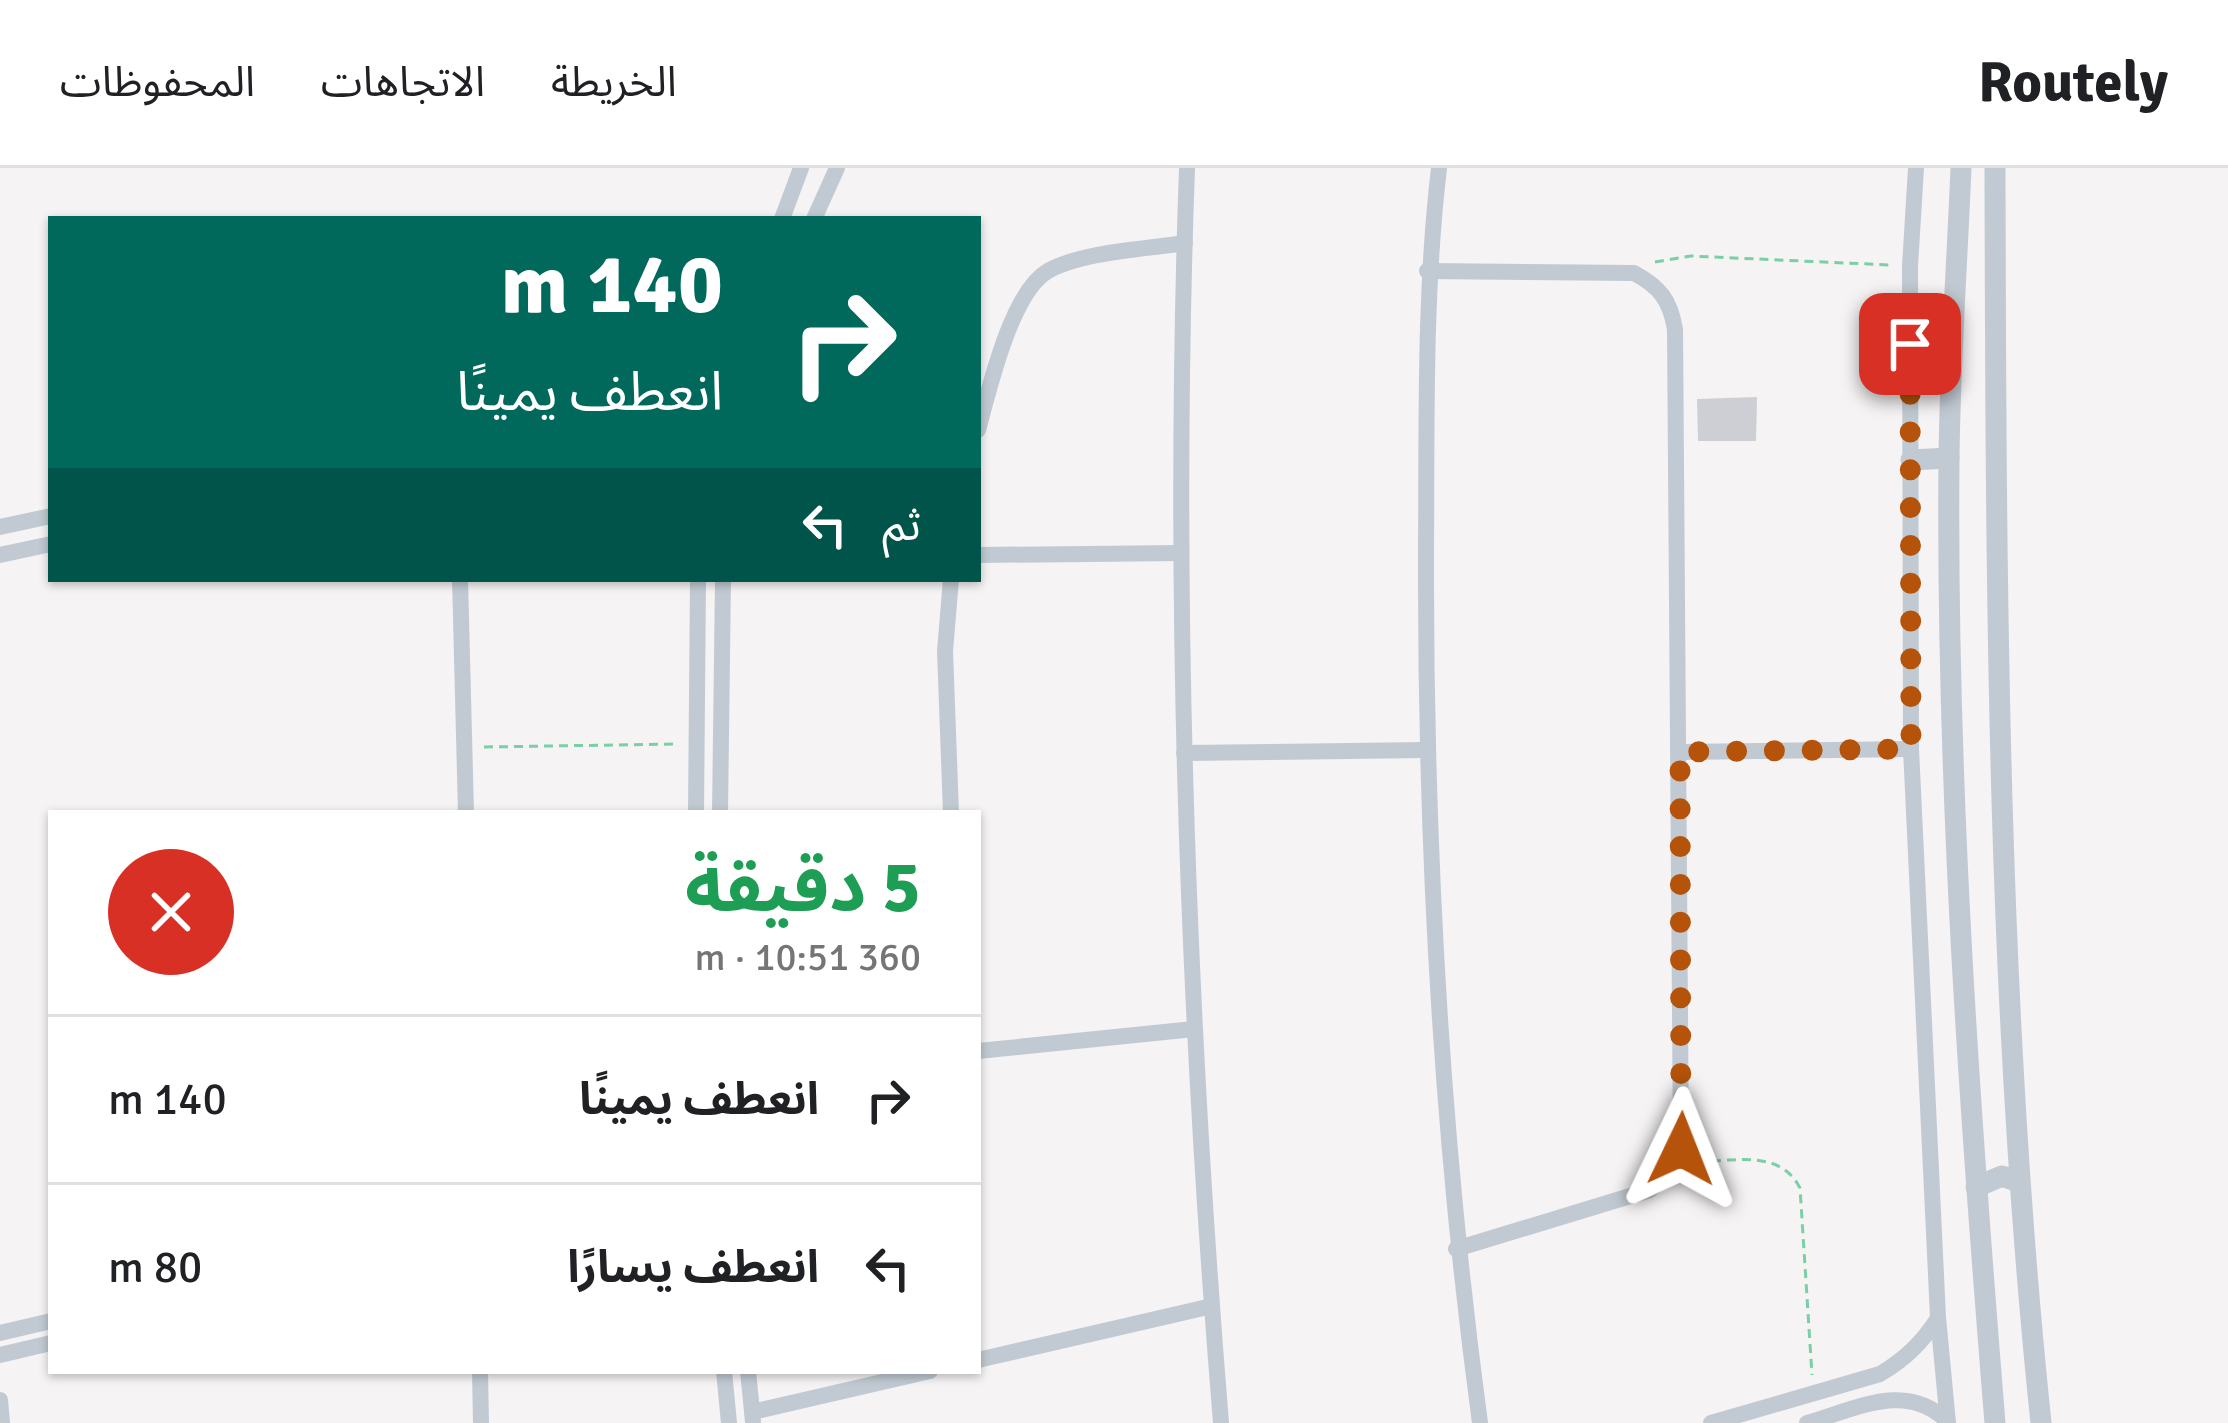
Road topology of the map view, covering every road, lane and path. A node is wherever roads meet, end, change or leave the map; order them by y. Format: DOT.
graph roads {
  1 [pos="801,168"];
  2 [pos="837,168"];
  3 [pos="1187,168"];
  4 [pos="1438,168"];
  5 [pos="1916,168"];
  6 [pos="1960,168"];
  7 [pos="1995,168"];
  8 [pos="783,216"];
  9 [pos="815,216"];
  10 [pos="1184,243"];
  11 [pos="1910,266"];
  12 [pos="1427,272"];
  13 [pos="1634,273"];
  14 [pos="981,421"];
  15 [pos="1949,458"];
  16 [pos="1911,460"];
  17 [pos="48,517"];
  18 [pos="0,527"];
  19 [pos="48,545"];
  20 [pos="1181,553"];
  21 [pos="0,555"];
  22 [pos="981,555"];
  23 [pos="460,582"];
  24 [pos="698,582"];
  25 [pos="723,582"];
  26 [pos="951,582"];
  27 [pos="694,744"];
  28 [pos="464,747"];
  29 [pos="1911,749"];
  30 [pos="1426,750"];
  31 [pos="1680,752"];
  32 [pos="1184,753"];
  33 [pos="466,810"];
  34 [pos="696,810"];
  35 [pos="719,810"];
  36 [pos="951,810"];
  37 [pos="1194,1029"];
  38 [pos="981,1051"];
  39 [pos="2016,1130"];
  40 [pos="1973,1136"];
  41 [pos="1676,1163"];
  42 [pos="2020,1182"];
  43 [pos="1976,1187"];
  44 [pos="1456,1249"];
  45 [pos="1211,1306"];
  46 [pos="1938,1317"];
  47 [pos="48,1322"];
  48 [pos="0,1333"];
  49 [pos="48,1343"];
  50 [pos="0,1355"];
  51 [pos="981,1359"];
  52 [pos="480,1374"];
  53 [pos="724,1374"];
  54 [pos="748,1374"];
  55 [pos="919,1374"];
  56 [pos="1813,1394"];
  57 [pos="0,1400"];
  58 [pos="753,1418"];
  59 [pos="1948,1422"];
  60 [pos="2,1423"];
  61 [pos="481,1423"];
  62 [pos="729,1423"];
  63 [pos="1221,1423"];
  64 [pos="1480,1423"];
  65 [pos="1711,1423"];
  66 [pos="1807,1423"];
  67 [pos="1995,1423"];
  68 [pos="2041,1423"];
  1 -- 8 [label="street"];
  2 -- 9 [label="street"];
  3 -- 10 [label="street"];
  4 -- 12 [label="street"];
  5 -- 11 [label="street"];
  6 -- 15 [label="street"];
  7 -- 39 [label="street"];
  10 -- 14 [label="street"];
  10 -- 20 [label="street"];
  11 -- 13 [label="path"];
  11 -- 16 [label="street"];
  12 -- 13 [label="street"];
  12 -- 30 [label="street"];
  13 -- 31 [label="street"];
  15 -- 16 [label="street"];
  15 -- 40 [label="street"];
  16 -- 29 [label="street"];
  17 -- 18 [label="street"];
  19 -- 21 [label="street"];
  20 -- 22 [label="street"];
  20 -- 32 [label="street"];
  23 -- 28 [label="street"];
  24 -- 27 [label="street"];
  25 -- 35 [label="street"];
  26 -- 36 [label="street"];
  27 -- 28 [label="path"];
  27 -- 34 [label="street"];
  28 -- 33 [label="street"];
  29 -- 31 [label="street"];
  29 -- 46 [label="street"];
  30 -- 32 [label="street"];
  30 -- 44 [label="street"];
  31 -- 41 [label="street"];
  32 -- 37 [label="street"];
  37 -- 38 [label="street"];
  37 -- 45 [label="street"];
  39 -- 40 [label="street"];
  39 -- 42 [label="street"];
  40 -- 43 [label="street"];
  41 -- 44 [label="street"];
  41 -- 56 [label="path"];
  42 -- 43 [label="street"];
  42 -- 68 [label="street"];
  43 -- 67 [label="street"];
  44 -- 64 [label="street"];
  45 -- 51 [label="street"];
  45 -- 63 [label="street"];
  46 -- 56 [label="street"];
  46 -- 59 [label="street"];
  47 -- 48 [label="street"];
  49 -- 50 [label="street"];
  52 -- 61 [label="street"];
  53 -- 62 [label="street"];
  54 -- 58 [label="street"];
  55 -- 58 [label="street"];
  56 -- 65 [label="street"];
  57 -- 60 [label="street"];
  59 -- 66 [label="street"];
}
